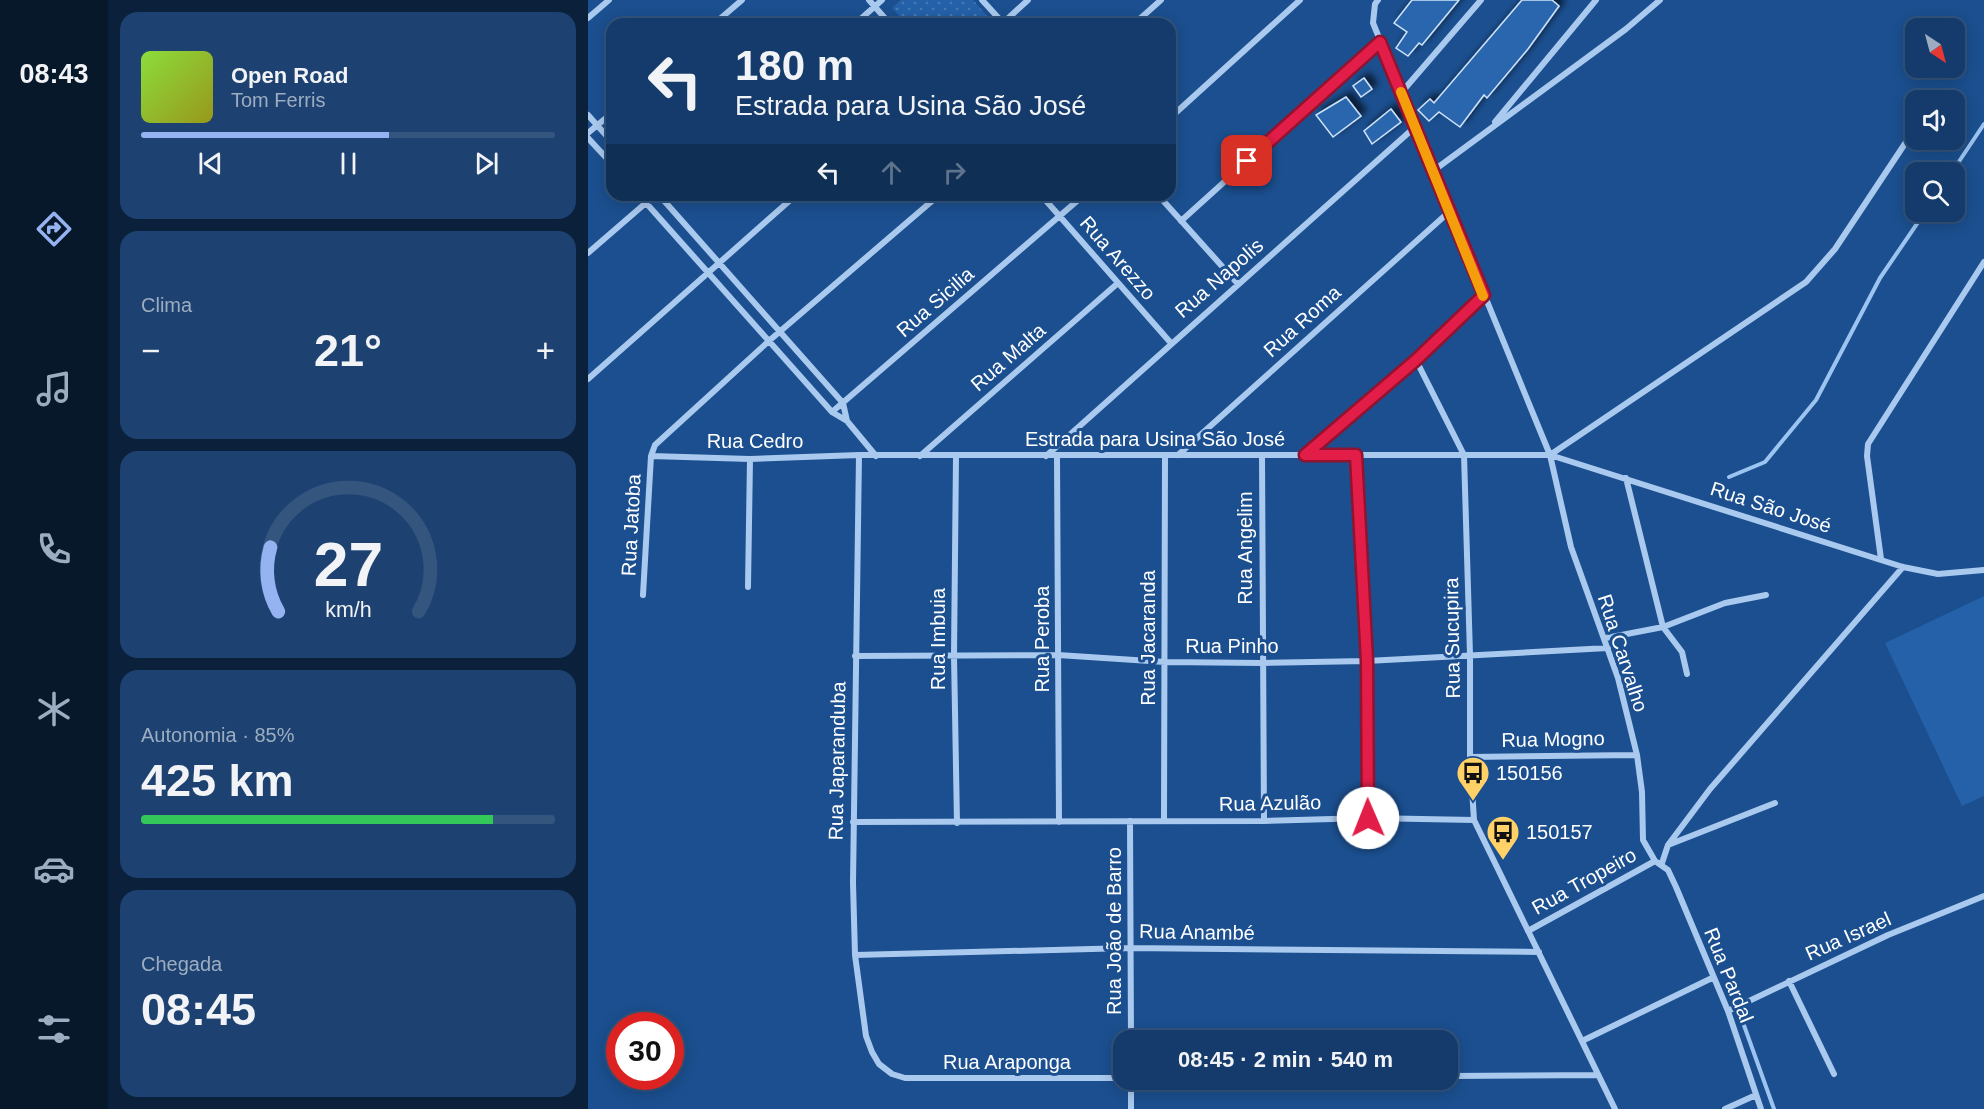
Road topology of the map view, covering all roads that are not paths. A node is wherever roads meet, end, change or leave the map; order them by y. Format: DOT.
graph roads {
  1 [pos="609,0"];
  2 [pos="742,0"];
  3 [pos="869,0"];
  4 [pos="882,0"];
  5 [pos="982,0"];
  6 [pos="1028,0"];
  7 [pos="1161,0"];
  8 [pos="1299,0"];
  9 [pos="1481,0"];
  10 [pos="1596,0"];
  11 [pos="1660,0"];
  12 [pos="1376,1"];
  13 [pos="875,7"];
  14 [pos="588,18"];
  15 [pos="721,18"];
  16 [pos="862,18"];
  17 [pos="885,18"];
  18 [pos="999,18"];
  19 [pos="1009,18"];
  20 [pos="1141,18"];
  21 [pos="1380,42"];
  22 [pos="1401,93"];
  23 [pos="1176,113"];
  24 [pos="588,115"];
  25 [pos="606,118"];
  26 [pos="597,125"];
  27 [pos="1415,127"];
  28 [pos="1489,129"];
  29 [pos="588,135"];
  30 [pos="606,135"];
  31 [pos="1905,144"];
  32 [pos="606,157"];
  33 [pos="1433,171"];
  34 [pos="648,201"];
  35 [pos="664,201"];
  36 [pos="789,201"];
  37 [pos="932,201"];
  38 [pos="1046,201"];
  39 [pos="1077,201"];
  40 [pos="1163,201"];
  41 [pos="646,203"];
  42 [pos="1450,210"];
  43 [pos="1060,217"];
  44 [pos="1181,221"];
  45 [pos="588,253"];
  46 [pos="719,262"];
  47 [pos="1984,262"];
  48 [pos="708,271"];
  49 [pos="1118,283"];
  50 [pos="1238,284"];
  51 [pos="1484,295"];
  52 [pos="781,331"];
  53 [pos="770,340"];
  54 [pos="1170,342"];
  55 [pos="1416,360"];
  56 [pos="588,379"];
  57 [pos="843,403"];
  58 [pos="832,412"];
  59 [pos="847,421"];
  60 [pos="1177,455"];
  61 [pos="1262,455"];
  62 [pos="1305,455"];
  63 [pos="1356,455"];
  64 [pos="1464,455"];
  65 [pos="1550,455"];
  66 [pos="651,456"];
  67 [pos="859,456"];
  68 [pos="876,456"];
  69 [pos="920,456"];
  70 [pos="956,456"];
  71 [pos="1046,456"];
  72 [pos="1057,456"];
  73 [pos="1165,456"];
  74 [pos="750,459"];
  75 [pos="1626,478"];
  76 [pos="1881,559"];
  77 [pos="1903,567"];
  78 [pos="1984,570"];
  79 [pos="748,587"];
  80 [pos="644,595"];
  81 [pos="1766,595"];
  82 [pos="1663,627"];
  83 [pos="1606,638"];
  84 [pos="1608,648"];
  85 [pos="1470,654"];
  86 [pos="1059,655"];
  87 [pos="855,656"];
  88 [pos="954,656"];
  89 [pos="1367,661"];
  90 [pos="1165,662"];
  91 [pos="1262,663"];
  92 [pos="1687,674"];
  93 [pos="1637,755"];
  94 [pos="1470,757"];
  95 [pos="1775,803"];
  96 [pos="1368,818"];
  97 [pos="1164,820"];
  98 [pos="1474,820"];
  99 [pos="1130,821"];
  100 [pos="1264,821"];
  101 [pos="853,822"];
  102 [pos="1059,822"];
  103 [pos="957,823"];
  104 [pos="1668,845"];
  105 [pos="1659,862"];
  106 [pos="1984,896"];
  107 [pos="1528,931"];
  108 [pos="1129,948"];
  109 [pos="1539,952"];
  110 [pos="855,955"];
  111 [pos="1712,978"];
  112 [pos="1789,981"];
  113 [pos="1728,1011"];
  114 [pos="1131,1030"];
  115 [pos="1582,1041"];
  116 [pos="892,1074"];
  117 [pos="1834,1074"];
  118 [pos="1598,1075"];
  119 [pos="1458,1076"];
  120 [pos="1113,1078"];
  121 [pos="1131,1090"];
  122 [pos="1756,1095"];
  123 [pos="1131,1109"];
  124 [pos="1615,1109"];
  125 [pos="1725,1109"];
  126 [pos="1761,1109"];
  1 -- 14 [label="street"];
  2 -- 15 [label="street"];
  3 -- 13 [label="street"];
  4 -- 13 [label="street"];
  5 -- 18 [label="street"];
  6 -- 19 [label="street"];
  7 -- 20 [label="street"];
  8 -- 23 [label="street"];
  9 -- 22 [label="street"];
  10 -- 28 [label="street"];
  11 -- 28 [label="street"];
  12 -- 21 [label="street, Rua Carvalho"];
  13 -- 16 [label="street"];
  13 -- 17 [label="street"];
  21 -- 22 [label="street, Rua Carvalho"];
  21 -- 44 [label="street"];
  22 -- 27 [label="street, Rua Carvalho"];
  24 -- 26 [label="street"];
  25 -- 26 [label="street"];
  26 -- 29 [label="street"];
  26 -- 30 [label="street"];
  27 -- 33 [label="street, Rua Carvalho"];
  27 -- 50 [label="street, Rua Napolis"];
  28 -- 33 [label="street"];
  29 -- 32 [label="street"];
  31 -- 65 [label="street"];
  33 -- 42 [label="street, Rua Carvalho"];
  34 -- 41 [label="street"];
  35 -- 46 [label="street"];
  36 -- 46 [label="street"];
  37 -- 52 [label="street"];
  38 -- 43 [label="street, Rua Arezzo"];
  39 -- 43 [label="street, Rua Sicilia"];
  40 -- 44 [label="street"];
  41 -- 45 [label="street"];
  41 -- 48 [label="street"];
  42 -- 51 [label="street, Rua Carvalho"];
  42 -- 60 [label="street, Rua Roma"];
  43 -- 49 [label="street, Rua Arezzo"];
  43 -- 57 [label="street, Rua Sicilia"];
  44 -- 50 [label="street"];
  46 -- 48 [label="street"];
  46 -- 52 [label="street"];
  47 -- 76 [label="street"];
  48 -- 53 [label="street"];
  48 -- 56 [label="street"];
  49 -- 54 [label="street, Rua Arezzo"];
  49 -- 69 [label="street, Rua Malta"];
  50 -- 54 [label="street, Rua Napolis"];
  51 -- 55 [label="street"];
  51 -- 65 [label="street, Rua Carvalho"];
  52 -- 53 [label="street"];
  52 -- 57 [label="street"];
  53 -- 58 [label="street"];
  53 -- 66 [label="street"];
  54 -- 71 [label="street, Rua Napolis"];
  55 -- 62 [label="street"];
  55 -- 64 [label="street"];
  57 -- 58 [label="street, Rua Sicilia"];
  57 -- 59 [label="street"];
  58 -- 59 [label="street"];
  59 -- 68 [label="street"];
  60 -- 61 [label="street, Estrada para Usina São José"];
  60 -- 73 [label="street, Estrada para Usina São José"];
  61 -- 62 [label="street, Estrada para Usina São José"];
  61 -- 91 [label="street, Rua Angelim"];
  62 -- 63 [label="street, Estrada para Usina São José"];
  63 -- 64 [label="street, Estrada para Usina São José"];
  63 -- 89 [label="street"];
  64 -- 65 [label="street, Estrada para Usina São José"];
  64 -- 85 [label="street, Rua Sucupira"];
  65 -- 75 [label="street, Rua São José"];
  65 -- 83 [label="street, Rua Carvalho"];
  66 -- 74 [label="street, Rua Cedro"];
  66 -- 80 [label="street, Rua Jatoba"];
  67 -- 68 [label="street"];
  67 -- 74 [label="street, Rua Cedro"];
  67 -- 87 [label="street, Rua Japaranduba"];
  68 -- 69 [label="street, Estrada para Usina São José"];
  69 -- 70 [label="street, Estrada para Usina São José"];
  70 -- 71 [label="street, Estrada para Usina São José"];
  70 -- 88 [label="street, Rua Imbuia"];
  71 -- 72 [label="street, Estrada para Usina São José"];
  72 -- 73 [label="street, Estrada para Usina São José"];
  72 -- 86 [label="street, Rua Peroba"];
  73 -- 90 [label="street, Rua Jacaranda"];
  74 -- 79 [label="street"];
  75 -- 76 [label="street, Rua São José"];
  75 -- 82 [label="street"];
  76 -- 77 [label="street, Rua São José"];
  77 -- 78 [label="street, Rua São José"];
  77 -- 104 [label="street, Rua Tropeiro"];
  81 -- 82 [label="street"];
  82 -- 83 [label="street"];
  82 -- 92 [label="street"];
  83 -- 84 [label="street, Rua Carvalho"];
  84 -- 85 [label="street, Rua Pinho"];
  84 -- 93 [label="street, Rua Carvalho"];
  85 -- 89 [label="street, Rua Pinho"];
  85 -- 94 [label="street, Rua Sucupira"];
  86 -- 88 [label="street, Rua Pinho"];
  86 -- 90 [label="street, Rua Pinho"];
  86 -- 102 [label="street, Rua Peroba"];
  87 -- 88 [label="street, Rua Pinho"];
  87 -- 101 [label="street, Rua Japaranduba"];
  88 -- 103 [label="street, Rua Imbuia"];
  89 -- 91 [label="street, Rua Pinho"];
  89 -- 96 [label="street"];
  90 -- 91 [label="street, Rua Pinho"];
  90 -- 97 [label="street, Rua Jacaranda"];
  91 -- 100 [label="street, Rua Angelim"];
  93 -- 94 [label="street, Rua Mogno"];
  93 -- 105 [label="street, Rua Carvalho"];
  94 -- 98 [label="street, Rua Sucupira"];
  95 -- 104 [label="street"];
  96 -- 98 [label="street, Rua Azulão"];
  96 -- 100 [label="street, Rua Azulão"];
  97 -- 99 [label="street, Rua Azulão"];
  97 -- 100 [label="street, Rua Azulão"];
  98 -- 107 [label="street"];
  99 -- 102 [label="street, Rua Azulão"];
  99 -- 108 [label="street, Rua João de Barro"];
  101 -- 103 [label="street, Rua Azulão"];
  101 -- 110 [label="street, Rua Japaranduba"];
  102 -- 103 [label="street, Rua Azulão"];
  104 -- 105 [label="street, Rua Tropeiro"];
  105 -- 107 [label="street, Rua Tropeiro"];
  105 -- 111 [label="street, Rua Pardal"];
  106 -- 112 [label="street, Rua Israel"];
  107 -- 109 [label="street"];
  108 -- 109 [label="street, Rua Anambé"];
  108 -- 110 [label="street, Rua Anambé"];
  108 -- 114 [label="street, Rua João de Barro"];
  109 -- 115 [label="street"];
  110 -- 116 [label="street, Rua Japaranduba"];
  111 -- 113 [label="street, Rua Pardal"];
  111 -- 115 [label="street"];
  112 -- 113 [label="street, Rua Israel"];
  112 -- 117 [label="street"];
  113 -- 122 [label="street, Rua Pardal"];
  115 -- 118 [label="street"];
  116 -- 120 [label="street, Rua Araponga"];
  118 -- 119 [label="street"];
  118 -- 124 [label="street"];
  121 -- 123 [label="street"];
  122 -- 125 [label="street"];
  122 -- 126 [label="street, Rua Pardal"];
}
